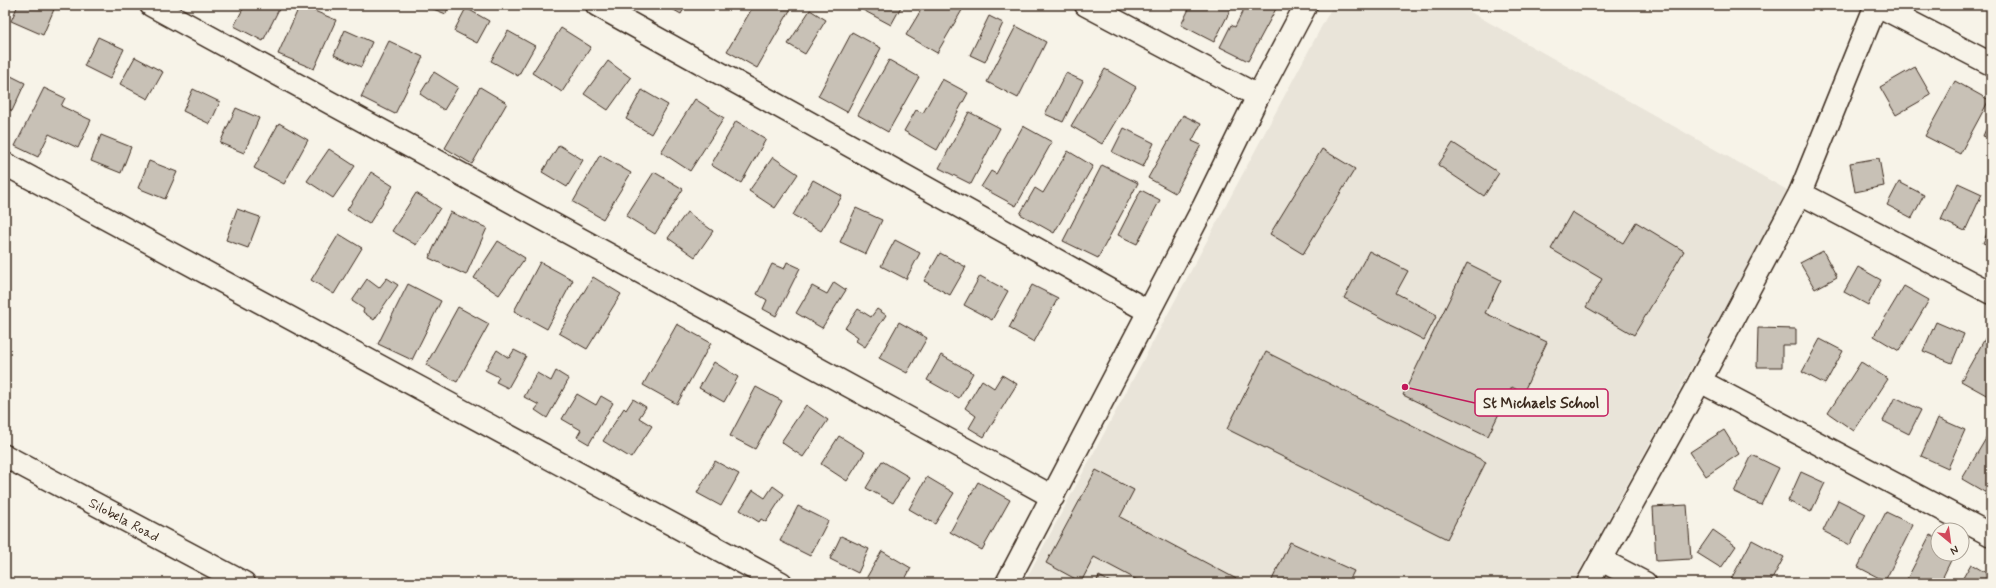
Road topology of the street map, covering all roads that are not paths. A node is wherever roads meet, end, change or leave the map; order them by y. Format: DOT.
graph roads {
  1 [pos="151,5"];
  2 [pos="597,5"];
  3 [pos="1086,5"];
  4 [pos="1306,5"];
  5 [pos="1877,5"];
  6 [pos="1991,64"];
  7 [pos="1258,96"];
  8 [pos="5,164"];
  9 [pos="1800,193"];
  10 [pos="1991,293"];
  11 [pos="1148,311"];
  12 [pos="1700,381"];
  13 [pos="5,456"];
  14 [pos="1053,497"];
  15 [pos="1991,535"];
  16 [pos="1601,560"];
  17 [pos="244,583"];
  18 [pos="781,583"];
  19 [pos="1007,583"];
  20 [pos="1588,583"];
  21 [pos="1645,583"];
  1 -- 14 [label="street"];
  2 -- 11 [label="street"];
  3 -- 7 [label="street"];
  4 -- 7 [label="street"];
  5 -- 6 [label="street"];
  5 -- 9 [label="street"];
  7 -- 11 [label="street"];
  8 -- 18 [label="street"];
  9 -- 10 [label="street"];
  9 -- 12 [label="street"];
  11 -- 14 [label="street"];
  12 -- 15 [label="street"];
  12 -- 16 [label="street"];
  13 -- 17 [label="street, Silobela Road"];
  14 -- 19 [label="street"];
  16 -- 20 [label="street"];
  16 -- 21 [label="street"];
}
